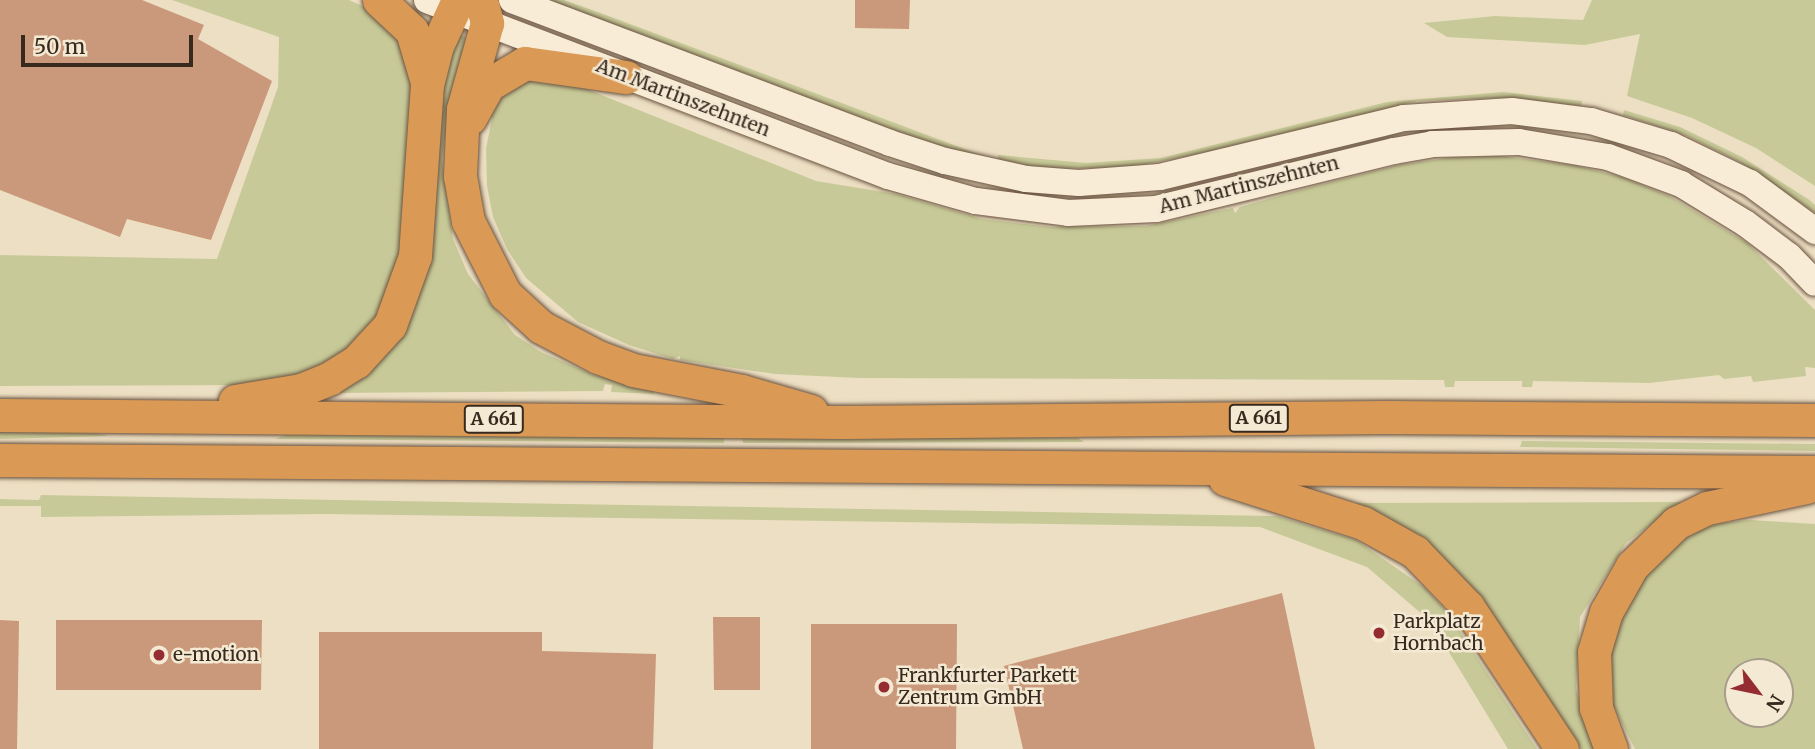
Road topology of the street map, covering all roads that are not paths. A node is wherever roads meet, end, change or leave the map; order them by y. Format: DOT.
graph roads {
  1 [pos="379,0"];
  2 [pos="512,0"];
  3 [pos="461,7"];
  4 [pos="626,77"];
  5 [pos="427,85"];
  6 [pos="458,149"];
  7 [pos="1815,232"];
  8 [pos="1815,282"];
  9 [pos="0,415"];
  10 [pos="145,416"];
  11 [pos="1815,420"];
  12 [pos="843,422"];
  13 [pos="0,460"];
  14 [pos="1189,468"];
  15 [pos="1815,472"];
  16 [pos="1815,486"];
  17 [pos="1562,749"];
  18 [pos="1611,749"];
  1 -- 5 [label="highway, A 661"];
  2 -- 7 [label="main road, Am Martinszehnten"];
  3 -- 4 [label="main road, Am Martinszehnten"];
  3 -- 5 [label="highway, A 661"];
  3 -- 6 [label="highway, A 661"];
  4 -- 6 [label="highway, A 661"];
  4 -- 8 [label="main road, Am Martinszehnten"];
  5 -- 10 [label="highway, A 661"];
  6 -- 12 [label="highway, A 661"];
  9 -- 10 [label="highway, A 661"];
  10 -- 12 [label="highway, A 661"];
  11 -- 12 [label="highway, A 661"];
  13 -- 14 [label="highway, A 661"];
  14 -- 15 [label="highway, A 661"];
  14 -- 17 [label="highway, A 661"];
  16 -- 18 [label="highway"];
}
